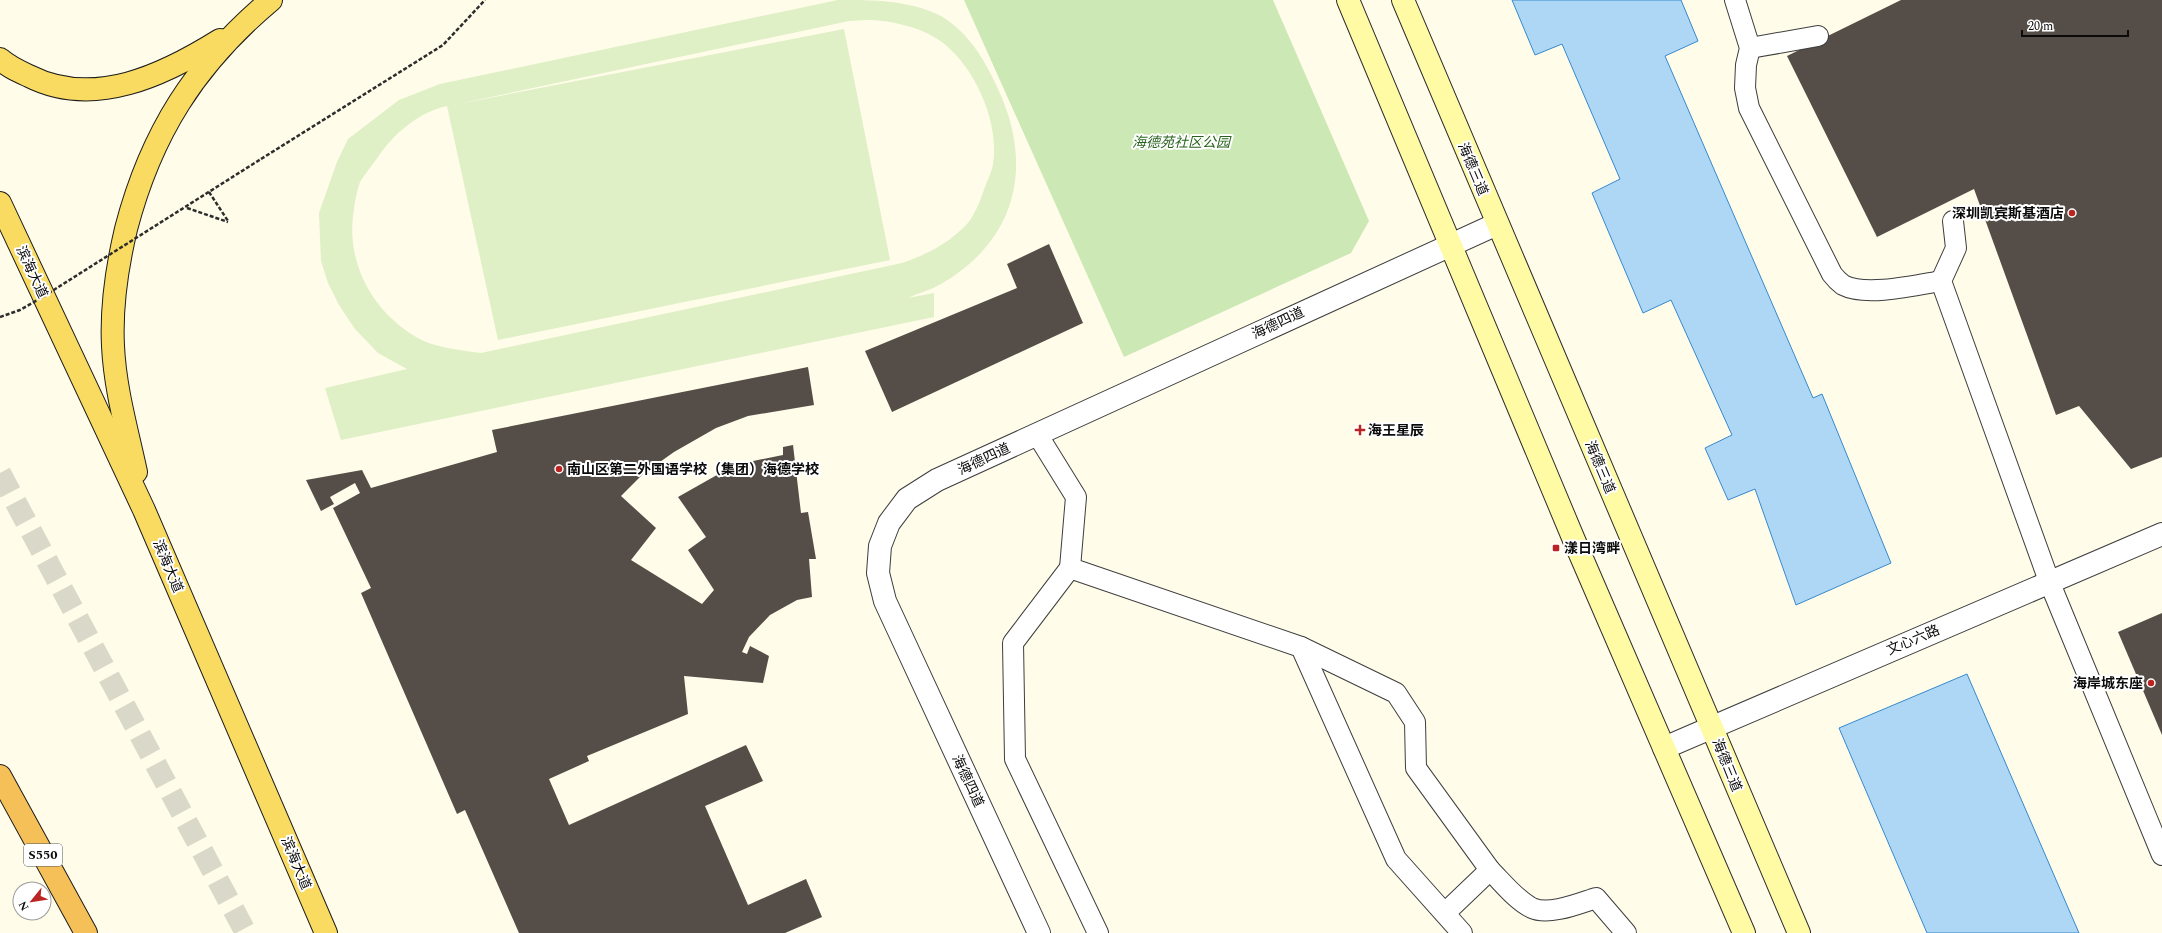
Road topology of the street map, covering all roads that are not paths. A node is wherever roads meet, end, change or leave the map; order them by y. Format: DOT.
graph roads {
  1 [pos="271,0"];
  2 [pos="1348,0"];
  3 [pos="1402,0"];
  4 [pos="1735,0"];
  5 [pos="240,27"];
  6 [pos="1818,36"];
  7 [pos="1750,48"];
  8 [pos="0,59"];
  9 [pos="0,203"];
  10 [pos="1954,221"];
  11 [pos="1497,224"];
  12 [pos="1450,245"];
  13 [pos="1941,281"];
  14 [pos="1037,434"];
  15 [pos="144,510"];
  16 [pos="2162,534"];
  17 [pos="1070,568"];
  18 [pos="2049,581"];
  19 [pos="1301,647"];
  20 [pos="1712,727"];
  21 [pos="1664,748"];
  22 [pos="0,776"];
  23 [pos="2162,855"];
  24 [pos="1490,870"];
  25 [pos="1445,914"];
  26 [pos="322,924"];
  27 [pos="86,933"];
  28 [pos="331,933"];
  29 [pos="1039,933"];
  30 [pos="1098,933"];
  31 [pos="1462,933"];
  32 [pos="1626,933"];
  33 [pos="1744,933"];
  34 [pos="1799,933"];
  1 -- 5 [label="main road"];
  2 -- 12 [label="main road"];
  3 -- 11 [label="main road, 海德三道"];
  4 -- 7 [label="lane"];
  5 -- 8 [label="main road"];
  5 -- 15 [label="main road"];
  6 -- 7 [label="lane"];
  7 -- 13 [label="lane"];
  9 -- 15 [label="main road, 滨海大道"];
  10 -- 13 [label="lane"];
  11 -- 12 [label="street, 海德四道"];
  11 -- 20 [label="main road, 海德三道"];
  12 -- 14 [label="street, 海德四道"];
  12 -- 21 [label="main road"];
  13 -- 18 [label="lane"];
  14 -- 17 [label="lane"];
  14 -- 29 [label="street, 海德四道"];
  15 -- 26 [label="main road, 滨海大道"];
  16 -- 18 [label="street, 文心六路"];
  17 -- 19 [label="lane"];
  17 -- 30 [label="lane"];
  18 -- 20 [label="street, 文心六路"];
  18 -- 23 [label="lane"];
  19 -- 24 [label="lane"];
  19 -- 25 [label="lane"];
  20 -- 21 [label="street, 文心六路"];
  20 -- 34 [label="main road, 海德三道"];
  21 -- 33 [label="main road"];
  22 -- 27 [label="highway, S550"];
  24 -- 25 [label="lane"];
  24 -- 32 [label="lane"];
  25 -- 31 [label="lane"];
  26 -- 28 [label="main road, 滨海大道"];
}
